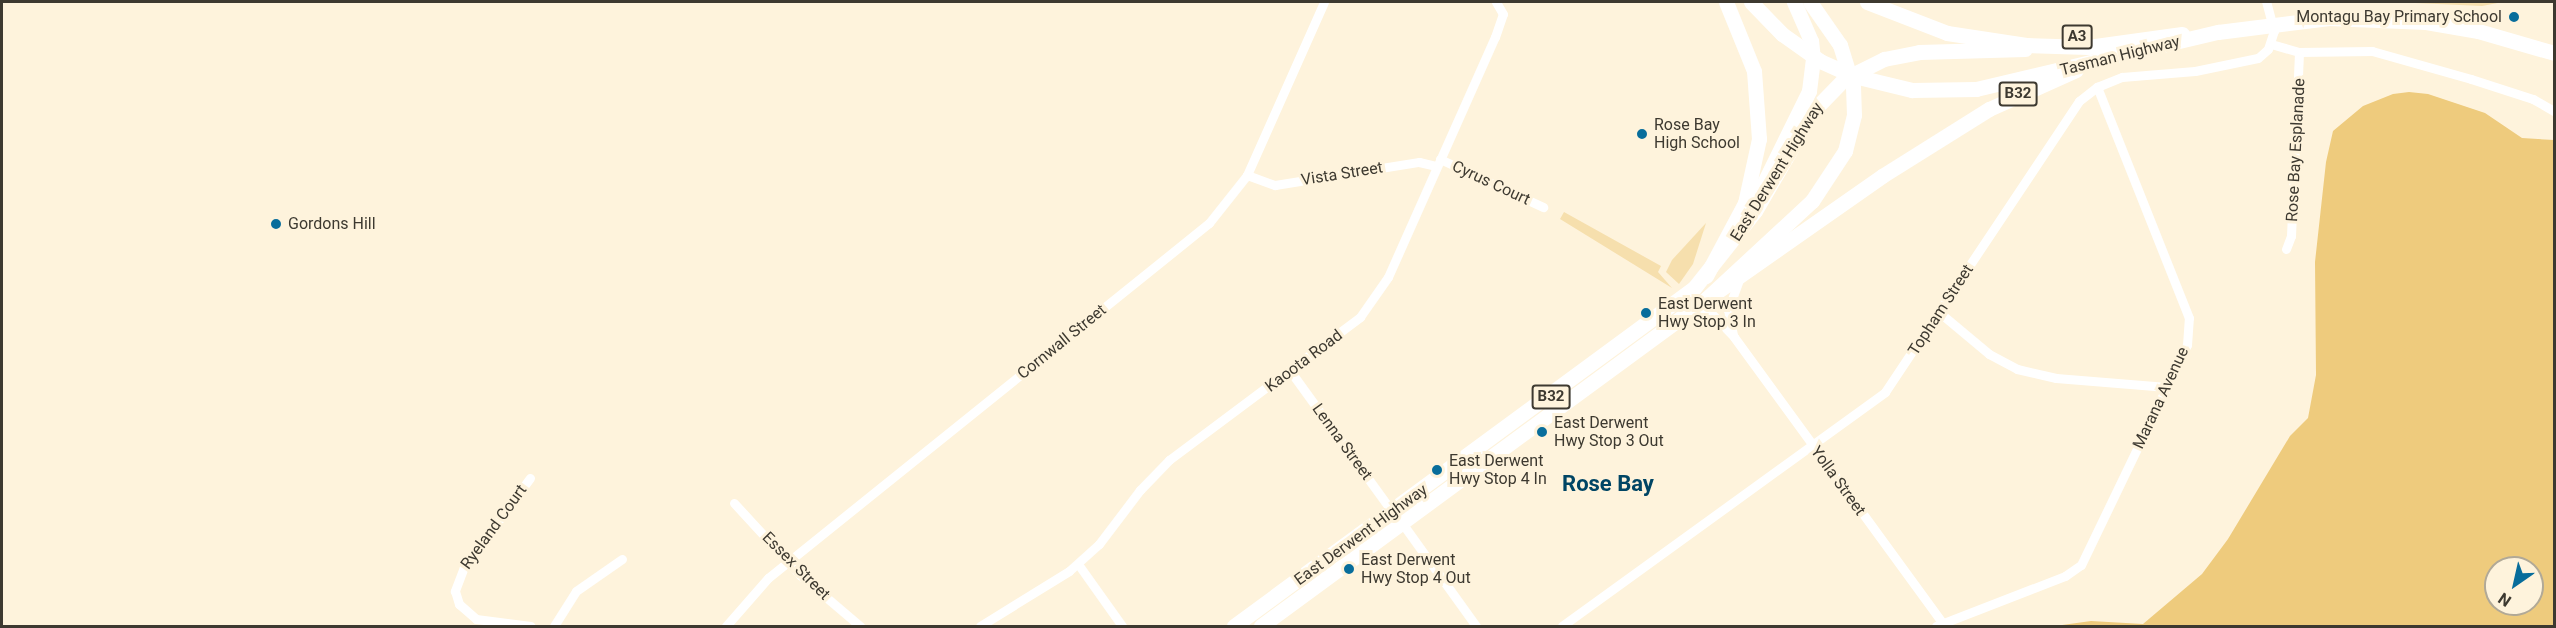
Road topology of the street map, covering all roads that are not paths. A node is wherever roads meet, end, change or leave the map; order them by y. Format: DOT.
graph roads {
  1 [pos="1324,2"];
  2 [pos="1496,2"];
  3 [pos="1726,2"];
  4 [pos="1751,2"];
  5 [pos="1794,2"];
  6 [pos="1810,2"];
  7 [pos="1867,2"];
  8 [pos="1889,2"];
  9 [pos="2266,3"];
  10 [pos="2218,32"];
  11 [pos="2271,44"];
  12 [pos="2077,47"];
  13 [pos="2299,52"];
  14 [pos="2554,53"];
  15 [pos="2093,64"];
  16 [pos="2097,87"];
  17 [pos="2554,111"];
  18 [pos="1438,162"];
  19 [pos="1248,175"];
  20 [pos="1543,207"];
  21 [pos="1735,240"];
  22 [pos="2286,249"];
  23 [pos="1706,276"];
  24 [pos="1740,276"];
  25 [pos="1705,300"];
  26 [pos="1940,313"];
  27 [pos="1683,316"];
  28 [pos="1734,337"];
  29 [pos="1291,372"];
  30 [pos="2167,387"];
  31 [pos="1812,445"];
  32 [pos="530,478"];
  33 [pos="734,503"];
  34 [pos="1398,518"];
  35 [pos="622,558"];
  36 [pos="788,562"];
  37 [pos="1078,564"];
  38 [pos="1940,625"];
  39 [pos="531,627"];
  40 [pos="554,627"];
  41 [pos="726,627"];
  42 [pos="861,627"];
  43 [pos="980,627"];
  44 [pos="1122,627"];
  45 [pos="1234,627"];
  46 [pos="1261,627"];
  47 [pos="1476,627"];
  48 [pos="1562,627"];
  1 -- 19 [label="street, Cornwall Street"];
  2 -- 18 [label="street, Kaoota Road"];
  3 -- 23 [label="main road"];
  4 -- 15 [label="main road, Tasman Highway / A3"];
  5 -- 21 [label="main road"];
  6 -- 25 [label="main road, B32"];
  7 -- 12 [label="main road, Tasman Highway / A3"];
  8 -- 10 [label="main road, A3"];
  9 -- 11 [label="street"];
  10 -- 12 [label="main road, Tasman Highway / A3"];
  10 -- 14 [label="main road, Tasman Highway / A3"];
  10 -- 15 [label="main road, Tasman Highway / A3"];
  11 -- 13 [label="street"];
  11 -- 16 [label="street, Topham Street"];
  12 -- 21 [label="main road, East Derwent Highway / A3"];
  13 -- 17 [label="street"];
  13 -- 22 [label="street, Rose Bay Esplanade"];
  15 -- 24 [label="main road, East Derwent Highway / B32"];
  16 -- 26 [label="street, Topham Street"];
  16 -- 30 [label="street, Marana Avenue"];
  18 -- 19 [label="street, Vista Street"];
  18 -- 20 [label="street, Cyrus Court"];
  18 -- 29 [label="street, Kaoota Road"];
  19 -- 36 [label="street, Cornwall Street"];
  21 -- 23 [label="main road, East Derwent Highway / B32"];
  23 -- 34 [label="main road, East Derwent Highway / B32"];
  24 -- 25 [label="main road, East Derwent Highway / B32"];
  24 -- 28 [label="street, Yolla Street"];
  25 -- 27 [label="main road, East Derwent Highway / B32"];
  26 -- 30 [label="street"];
  26 -- 31 [label="street, Topham Street"];
  27 -- 28 [label="street, Yolla Street"];
  27 -- 34 [label="main road, East Derwent Highway / B32"];
  28 -- 31 [label="street, Yolla Street"];
  29 -- 34 [label="street, Lenna Street"];
  29 -- 37 [label="street, Kaoota Road"];
  30 -- 38 [label="street, Marana Avenue"];
  31 -- 38 [label="street, Yolla Street"];
  31 -- 48 [label="street, Topham Street"];
  32 -- 39 [label="street, Ryeland Court"];
  33 -- 36 [label="street, Essex Street"];
  34 -- 45 [label="main road, East Derwent Highway / B32"];
  34 -- 46 [label="main road, East Derwent Highway / B32"];
  34 -- 47 [label="street, Lenna Street"];
  35 -- 40 [label="street"];
  36 -- 41 [label="street, Cornwall Street"];
  36 -- 42 [label="street, Essex Street"];
  37 -- 43 [label="street, Kaoota Road"];
  37 -- 44 [label="street"];
}
